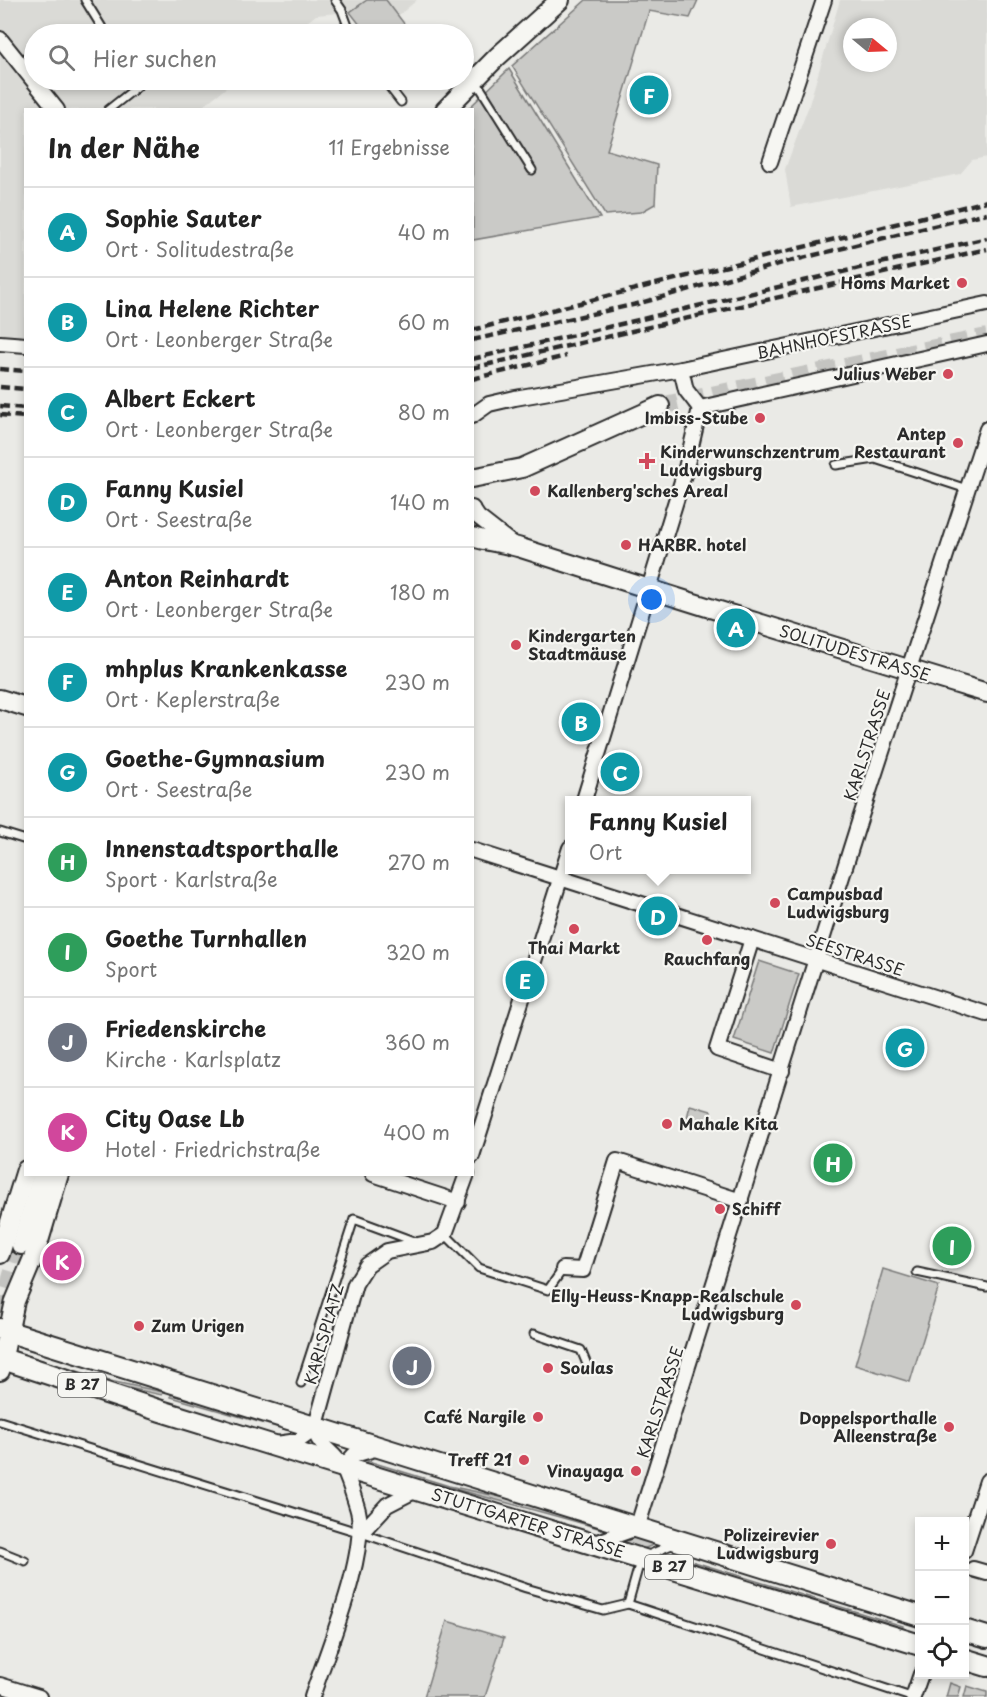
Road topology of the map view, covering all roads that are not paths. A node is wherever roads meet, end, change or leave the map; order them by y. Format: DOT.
graph roads {
  1 [pos="85,0"];
  2 [pos="345,0"];
  3 [pos="560,0"];
  4 [pos="824,0"];
  5 [pos="337,3"];
  6 [pos="100,24"];
  7 [pos="346,24"];
  8 [pos="0,39"];
  9 [pos="24,69"];
  10 [pos="475,79"];
  11 [pos="41,90"];
  12 [pos="133,90"];
  13 [pos="392,90"];
  14 [pos="464,90"];
  15 [pos="401,102"];
  16 [pos="55,108"];
  17 [pos="111,108"];
  18 [pos="447,108"];
  19 [pos="770,162"];
  20 [pos="532,170"];
  21 [pos="987,304"];
  22 [pos="0,344"];
  23 [pos="987,344"];
  24 [pos="24,345"];
  25 [pos="681,369"];
  26 [pos="660,406"];
  27 [pos="700,408"];
  28 [pos="474,415"];
  29 [pos="987,429"];
  30 [pos="836,465"];
  31 [pos="474,478"];
  32 [pos="967,489"];
  33 [pos="474,511"];
  34 [pos="474,538"];
  35 [pos="518,547"];
  36 [pos="650,591"];
  37 [pos="908,669"];
  38 [pos="987,693"];
  39 [pos="0,699"];
  40 [pos="24,706"];
  41 [pos="586,796"];
  42 [pos="0,832"];
  43 [pos="24,839"];
  44 [pos="474,851"];
  45 [pos="565,863"];
  46 [pos="560,878"];
  47 [pos="752,939"];
  48 [pos="816,960"];
  49 [pos="987,1014"];
  50 [pos="782,1071"];
  51 [pos="474,1150"];
  52 [pos="24,1176"];
  53 [pos="42,1176"];
  54 [pos="58,1176"];
  55 [pos="379,1176"];
  56 [pos="466,1176"];
  57 [pos="741,1201"];
  58 [pos="458,1202"];
  59 [pos="445,1234"];
  60 [pos="419,1243"];
  61 [pos="21,1245"];
  62 [pos="0,1254"];
  63 [pos="563,1269"];
  64 [pos="917,1272"];
  65 [pos="987,1287"];
  66 [pos="4,1331"];
  67 [pos="534,1334"];
  68 [pos="1,1363"];
  69 [pos="588,1367"];
  70 [pos="301,1383"];
  71 [pos="0,1421"];
  72 [pos="315,1429"];
  73 [pos="271,1444"];
  74 [pos="378,1448"];
  75 [pos="343,1467"];
  76 [pos="987,1481"];
  77 [pos="419,1489"];
  78 [pos="637,1528"];
  79 [pos="361,1533"];
  80 [pos="969,1536"];
  81 [pos="683,1541"];
  82 [pos="595,1543"];
  83 [pos="0,1551"];
  84 [pos="641,1558"];
  85 [pos="25,1561"];
  86 [pos="973,1569"];
  87 [pos="987,1573"];
  88 [pos="628,1604"];
  89 [pos="915,1614"];
  90 [pos="969,1632"];
  91 [pos="987,1637"];
  92 [pos="915,1643"];
  93 [pos="969,1661"];
  94 [pos="987,1666"];
  95 [pos="919,1679"];
  96 [pos="0,1685"];
  97 [pos="39,1697"];
  98 [pos="312,1697"];
  99 [pos="912,1697"];
  1 -- 6 [label="lane"];
  2 -- 5 [label="lane"];
  3 -- 10 [label="street"];
  4 -- 19 [label="street"];
  5 -- 7 [label="lane"];
  8 -- 9 [label="street"];
  10 -- 20 [label="lane"];
  11 -- 16 [label="street"];
  12 -- 17 [label="lane"];
  13 -- 15 [label="lane"];
  14 -- 18 [label="street"];
  21 -- 25 [label="street, BAHNHOFSTRASSE"];
  22 -- 24 [label="street"];
  23 -- 27 [label="street"];
  25 -- 27 [label="street"];
  25 -- 28 [label="street, BAHNHOFSTRASSE"];
  26 -- 31 [label="street"];
  27 -- 36 [label="street"];
  29 -- 32 [label="street, KARLSTRASSE"];
  30 -- 32 [label="lane"];
  32 -- 37 [label="street, KARLSTRASSE"];
  33 -- 35 [label="street, SOLITUDESTRASSE"];
  34 -- 35 [label="street, SOLITUDESTRASSE"];
  35 -- 36 [label="street, SOLITUDESTRASSE"];
  36 -- 37 [label="street, SOLITUDESTRASSE"];
  36 -- 41 [label="street"];
  37 -- 38 [label="street, SOLITUDESTRASSE"];
  37 -- 48 [label="street, KARLSTRASSE"];
  39 -- 40 [label="street"];
  42 -- 43 [label="lane"];
  44 -- 46 [label="street, SEESTRASSE"];
  45 -- 46 [label="street"];
  46 -- 47 [label="street, SEESTRASSE"];
  46 -- 51 [label="street"];
  47 -- 48 [label="street, SEESTRASSE"];
  47 -- 50 [label="street"];
  48 -- 49 [label="street, SEESTRASSE"];
  48 -- 50 [label="street, KARLSTRASSE"];
  50 -- 57 [label="street, KARLSTRASSE"];
  52 -- 62 [label="street"];
  53 -- 61 [label="street"];
  54 -- 66 [label="street"];
  55 -- 58 [label="street"];
  56 -- 58 [label="street"];
  57 -- 63 [label="street"];
  57 -- 78 [label="street, KARLSTRASSE"];
  58 -- 59 [label="street"];
  59 -- 60 [label="street, KARLSPLATZ"];
  59 -- 63 [label="lane"];
  60 -- 70 [label="lane"];
  60 -- 72 [label="street, KARLSPLATZ"];
  64 -- 65 [label="lane"];
  66 -- 68 [label="street, STUTTGARTER STRASSE"];
  66 -- 72 [label="main road, STUTTGARTER STRASSE / B 27"];
  67 -- 69 [label="lane"];
  68 -- 73 [label="main road, STUTTGARTER STRASSE / B 27"];
  71 -- 79 [label="lane"];
  72 -- 73 [label="street, STUTTGARTER STRASSE"];
  72 -- 74 [label="main road, STUTTGARTER STRASSE / B 27"];
  72 -- 75 [label="street"];
  73 -- 75 [label="main road, STUTTGARTER STRASSE / B 27"];
  74 -- 75 [label="street"];
  74 -- 78 [label="main road, STUTTGARTER STRASSE / B 27"];
  75 -- 77 [label="main road, STUTTGARTER STRASSE / B 27"];
  75 -- 79 [label="street"];
  76 -- 80 [label="street"];
  77 -- 79 [label="street"];
  77 -- 82 [label="main road, STUTTGARTER STRASSE / B 27"];
  78 -- 81 [label="main road, STUTTGARTER STRASSE / B 27"];
  78 -- 82 [label="street"];
  79 -- 88 [label="lane"];
  79 -- 98 [label="street"];
  81 -- 84 [label="lane"];
  81 -- 89 [label="main road, STUTTGARTER STRASSE / B 27"];
  82 -- 84 [label="main road, STUTTGARTER STRASSE / B 27"];
  83 -- 85 [label="lane"];
  84 -- 88 [label="lane"];
  84 -- 92 [label="main road, STUTTGARTER STRASSE / B 27"];
  86 -- 87 [label="street"];
  88 -- 99 [label="lane"];
  90 -- 91 [label="main road"];
  93 -- 94 [label="main road"];
  95 -- 99 [label="street"];
  96 -- 97 [label="street"];
}
